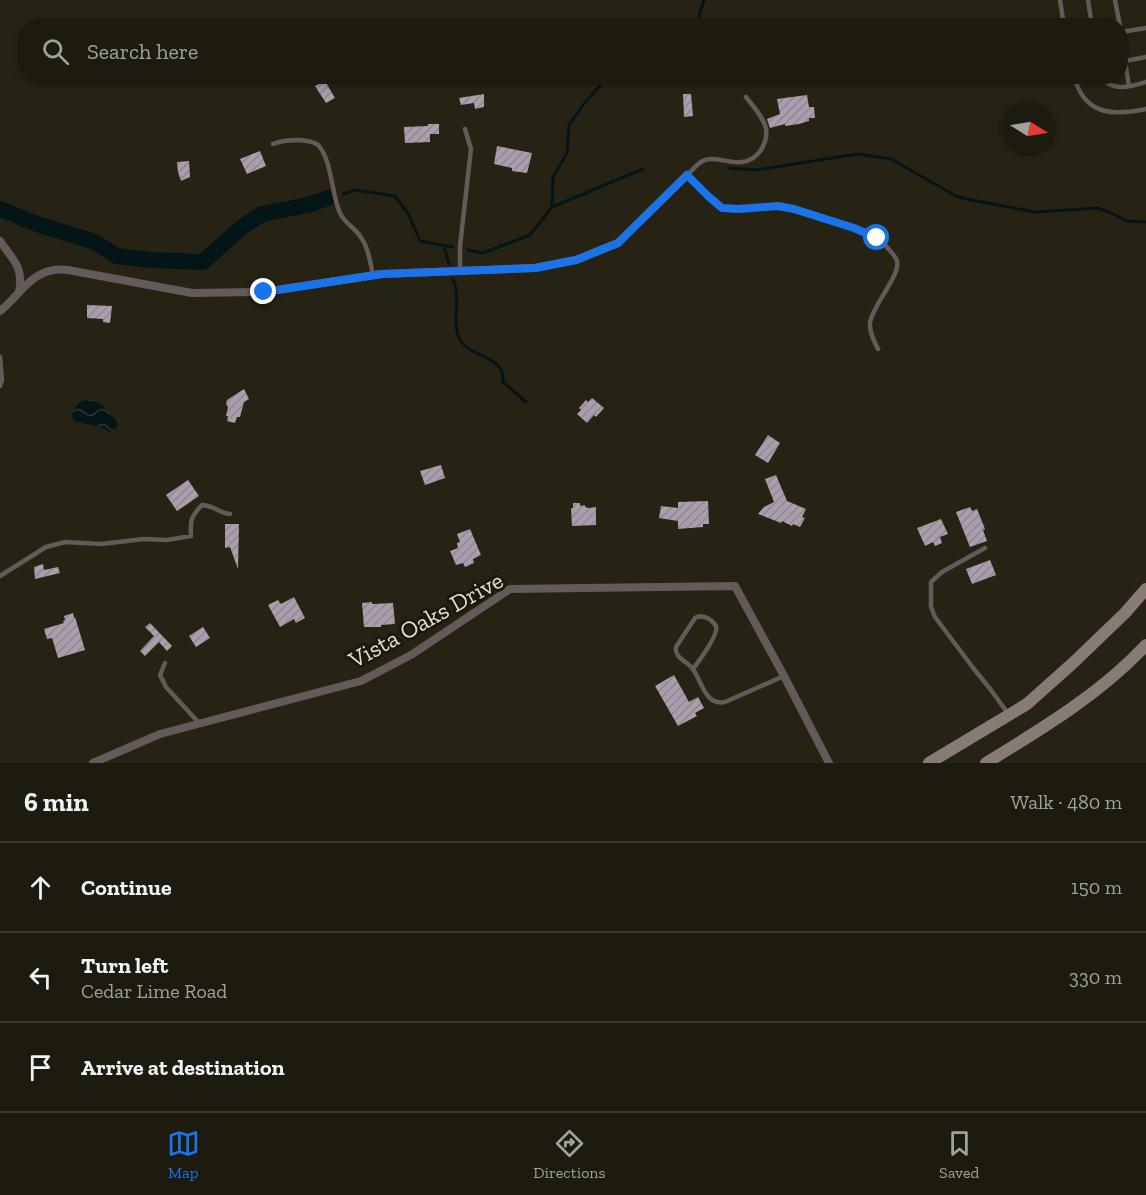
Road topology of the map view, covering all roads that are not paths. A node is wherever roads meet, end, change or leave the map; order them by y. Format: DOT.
graph roads {
  1 [pos="1060,0"];
  2 [pos="1088,0"];
  3 [pos="1115,0"];
  4 [pos="1063,18"];
  5 [pos="1091,18"];
  6 [pos="1118,18"];
  7 [pos="1146,28"];
  8 [pos="1128,30"];
  9 [pos="1146,57"];
  10 [pos="1128,60"];
  11 [pos="1128,80"];
  12 [pos="1146,82"];
  13 [pos="1076,84"];
  14 [pos="1109,84"];
  15 [pos="1129,86"];
  16 [pos="746,97"];
  17 [pos="1146,109"];
  18 [pos="465,129"];
  19 [pos="273,144"];
  20 [pos="687,175"];
  21 [pos="0,241"];
  22 [pos="460,271"];
  23 [pos="373,275"];
  24 [pos="19,292"];
  25 [pos="0,311"];
  26 [pos="878,349"];
  27 [pos="0,357"];
  28 [pos="0,386"];
  29 [pos="230,514"];
  30 [pos="985,548"];
  31 [pos="0,576"];
  32 [pos="1146,589"];
  33 [pos="1146,645"];
  34 [pos="165,663"];
  35 [pos="693,669"];
  36 [pos="784,676"];
  37 [pos="1009,716"];
  38 [pos="200,724"];
  39 [pos="93,763"];
  40 [pos="829,763"];
  41 [pos="929,763"];
  42 [pos="986,763"];
  1 -- 4 [label="lane"];
  2 -- 5 [label="lane"];
  3 -- 6 [label="lane"];
  7 -- 8 [label="lane"];
  9 -- 10 [label="lane"];
  11 -- 15 [label="lane"];
  12 -- 15 [label="lane"];
  13 -- 17 [label="lane"];
  14 -- 15 [label="lane"];
  16 -- 20 [label="lane"];
  18 -- 22 [label="lane"];
  19 -- 23 [label="lane"];
  20 -- 22 [label="street"];
  20 -- 26 [label="lane"];
  21 -- 24 [label="street"];
  22 -- 23 [label="street"];
  23 -- 24 [label="street"];
  24 -- 25 [label="street"];
  27 -- 28 [label="lane"];
  29 -- 31 [label="lane"];
  30 -- 37 [label="lane"];
  32 -- 37 [label="main road"];
  33 -- 42 [label="main road"];
  34 -- 38 [label="lane"];
  35 -- 35 [label="lane"];
  35 -- 36 [label="lane"];
  36 -- 38 [label="street, Vista Oaks Drive"];
  36 -- 40 [label="street, Vista Oaks Drive"];
  37 -- 41 [label="main road"];
  38 -- 39 [label="street, Vista Oaks Drive"];
}
